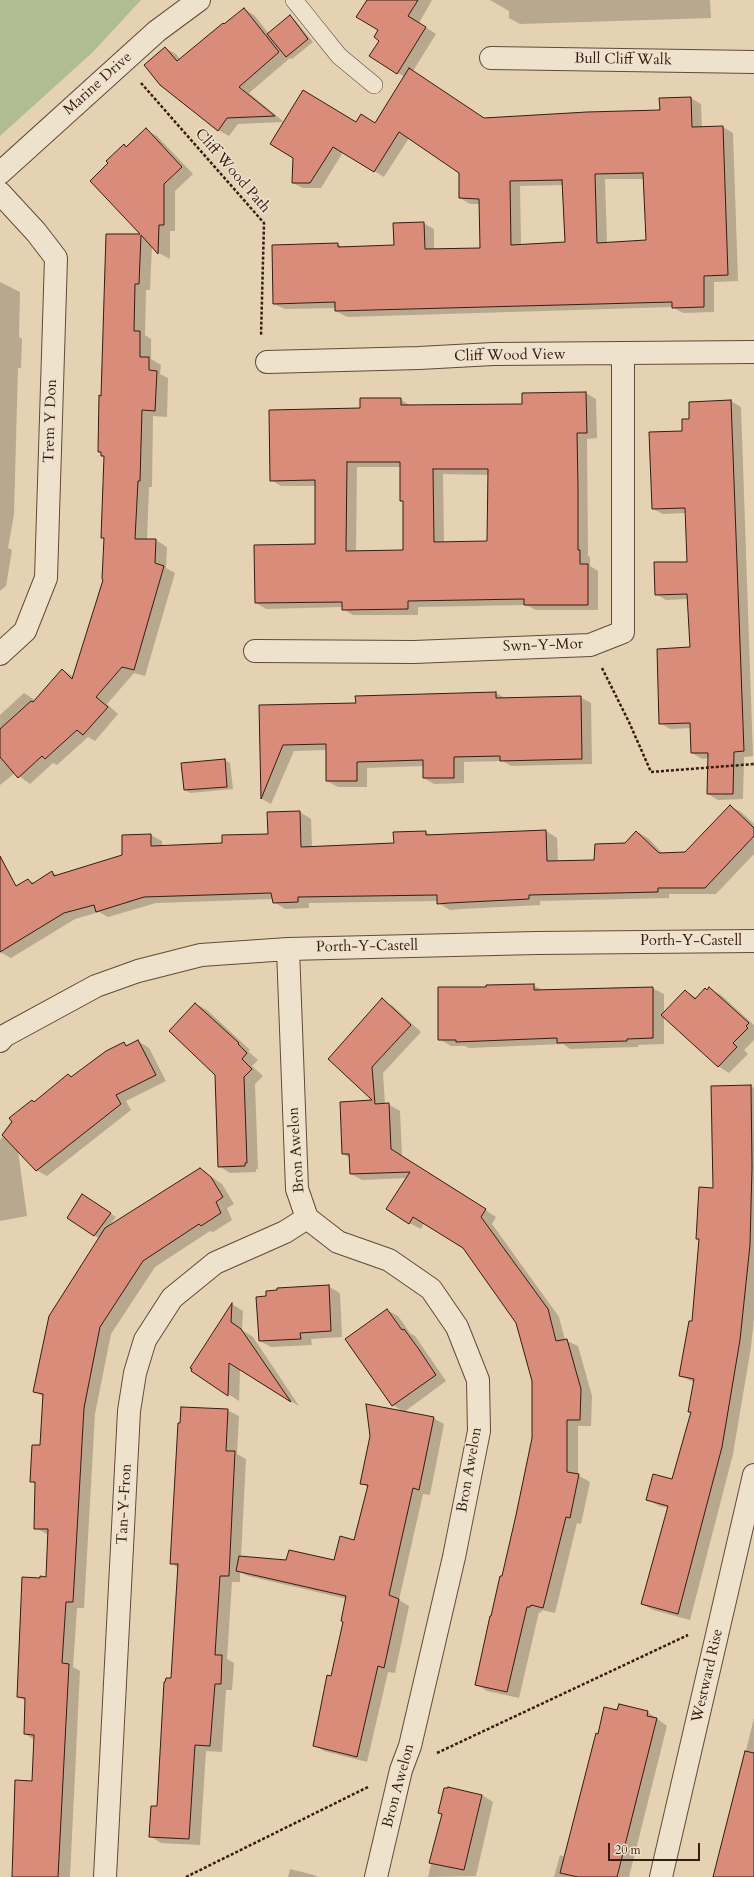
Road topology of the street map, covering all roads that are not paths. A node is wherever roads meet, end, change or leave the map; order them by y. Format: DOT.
graph roads {
  1 [pos="199,0"];
  2 [pos="294,0"];
  3 [pos="491,58"];
  4 [pos="754,62"];
  5 [pos="374,85"];
  6 [pos="0,174"];
  7 [pos="0,193"];
  8 [pos="754,352"];
  9 [pos="623,355"];
  10 [pos="267,362"];
  11 [pos="255,651"];
  12 [pos="0,654"];
  13 [pos="754,941"];
  14 [pos="288,949"];
  15 [pos="1,1036"];
  16 [pos="307,1218"];
  17 [pos="754,1475"];
  18 [pos="105,1877"];
  19 [pos="376,1877"];
  20 [pos="661,1877"];
  1 -- 6 [label="street, Marine Drive"];
  2 -- 5 [label="lane"];
  3 -- 4 [label="street, Bull Cliff Walk"];
  7 -- 12 [label="street, Trem Y Don"];
  8 -- 9 [label="street, Cliff Wood View"];
  9 -- 10 [label="street, Cliff Wood View"];
  9 -- 11 [label="street, Swn-Y-Mor"];
  13 -- 14 [label="street, Porth-Y-Castell"];
  14 -- 15 [label="street, Porth-Y-Castell"];
  14 -- 16 [label="street, Bron Awelon"];
  16 -- 18 [label="street, Tan-Y-Fron"];
  16 -- 19 [label="street, Bron Awelon"];
  17 -- 20 [label="street, Westward Rise"];
}
